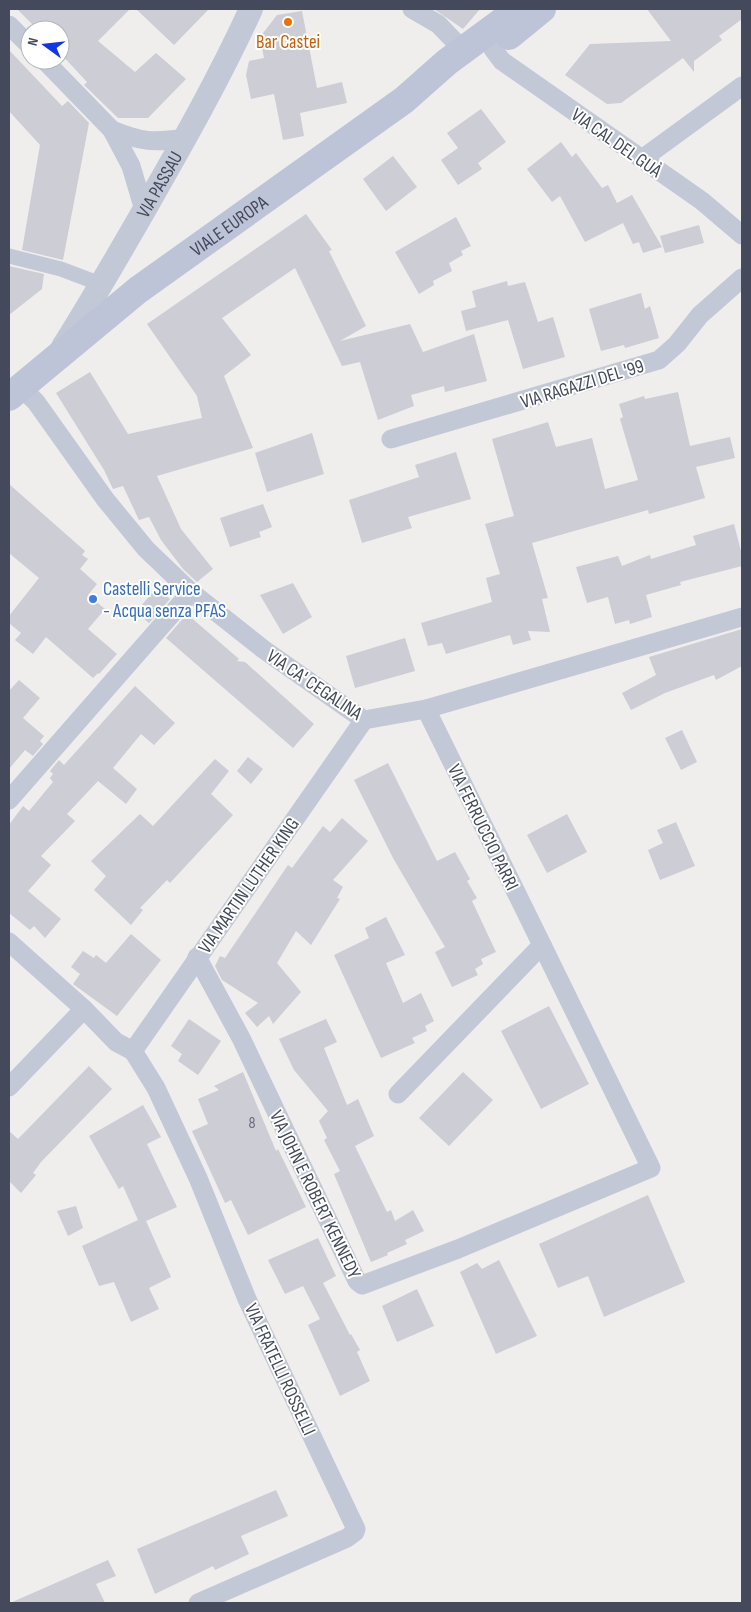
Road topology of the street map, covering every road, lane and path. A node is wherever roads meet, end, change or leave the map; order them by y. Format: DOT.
graph roads {
  1 [pos="251,9"];
  2 [pos="412,9"];
  3 [pos="519,9"];
  4 [pos="542,9"];
  5 [pos="9,25"];
  6 [pos="20,36"];
  7 [pos="493,49"];
  8 [pos="463,50"];
  9 [pos="54,70"];
  10 [pos="742,86"];
  11 [pos="404,100"];
  12 [pos="112,130"];
  13 [pos="185,138"];
  14 [pos="642,159"];
  15 [pos="144,210"];
  16 [pos="742,235"];
  17 [pos="9,256"];
  18 [pos="742,278"];
  19 [pos="103,285"];
  20 [pos="57,356"];
  21 [pos="14,392"];
  22 [pos="391,439"];
  23 [pos="191,592"];
  24 [pos="742,617"];
  25 [pos="426,709"];
  26 [pos="364,720"];
  27 [pos="9,800"];
  28 [pos="9,942"];
  29 [pos="542,944"];
  30 [pos="197,957"];
  31 [pos="84,1008"];
  32 [pos="133,1051"];
  33 [pos="9,1087"];
  34 [pos="398,1094"];
  35 [pos="651,1168"];
  36 [pos="198,1603"];
  1 -- 13 [label="street, VIA PASSAU"];
  2 -- 8 [label="street"];
  3 -- 8 [label="main road, VIALE EUROPA"];
  4 -- 7 [label="main road, VIALE EUROPA"];
  5 -- 6 [label="street"];
  7 -- 11 [label="main road, VIALE EUROPA"];
  7 -- 14 [label="street, VIA CAL DEL GUÀ"];
  8 -- 11 [label="main road, VIALE EUROPA"];
  9 -- 12 [label="street"];
  10 -- 14 [label="street"];
  11 -- 20 [label="main road, VIALE EUROPA"];
  12 -- 13 [label="street"];
  12 -- 15 [label="street"];
  13 -- 15 [label="street, VIA PASSAU"];
  14 -- 16 [label="street, VIA CAL DEL GUÀ"];
  15 -- 19 [label="street, VIA PASSAU"];
  17 -- 19 [label="street"];
  18 -- 22 [label="street, VIA RAGAZZI DEL '99"];
  19 -- 20 [label="street, VIA PASSAU"];
  20 -- 21 [label="main road, VIALE EUROPA"];
  21 -- 23 [label="street, VIA CA' CEGALINA"];
  23 -- 26 [label="street, VIA CA' CEGALINA"];
  23 -- 27 [label="street"];
  24 -- 25 [label="street, VIA CA' CEGALINA"];
  25 -- 26 [label="street, VIA CA' CEGALINA"];
  25 -- 29 [label="street, VIA FERRUCCIO PARRI"];
  26 -- 30 [label="street, VIA MARTIN LUTHER KING"];
  28 -- 31 [label="street"];
  29 -- 34 [label="street"];
  29 -- 35 [label="street, VIA FERRUCCIO PARRI"];
  30 -- 32 [label="street, VIA MARTIN LUTHER KING"];
  30 -- 35 [label="street, VIA JOHN E ROBERT KENNEDY"];
  31 -- 32 [label="street"];
  31 -- 33 [label="street"];
  32 -- 36 [label="street, VIA FRATELLI ROSSELLI"];
}
